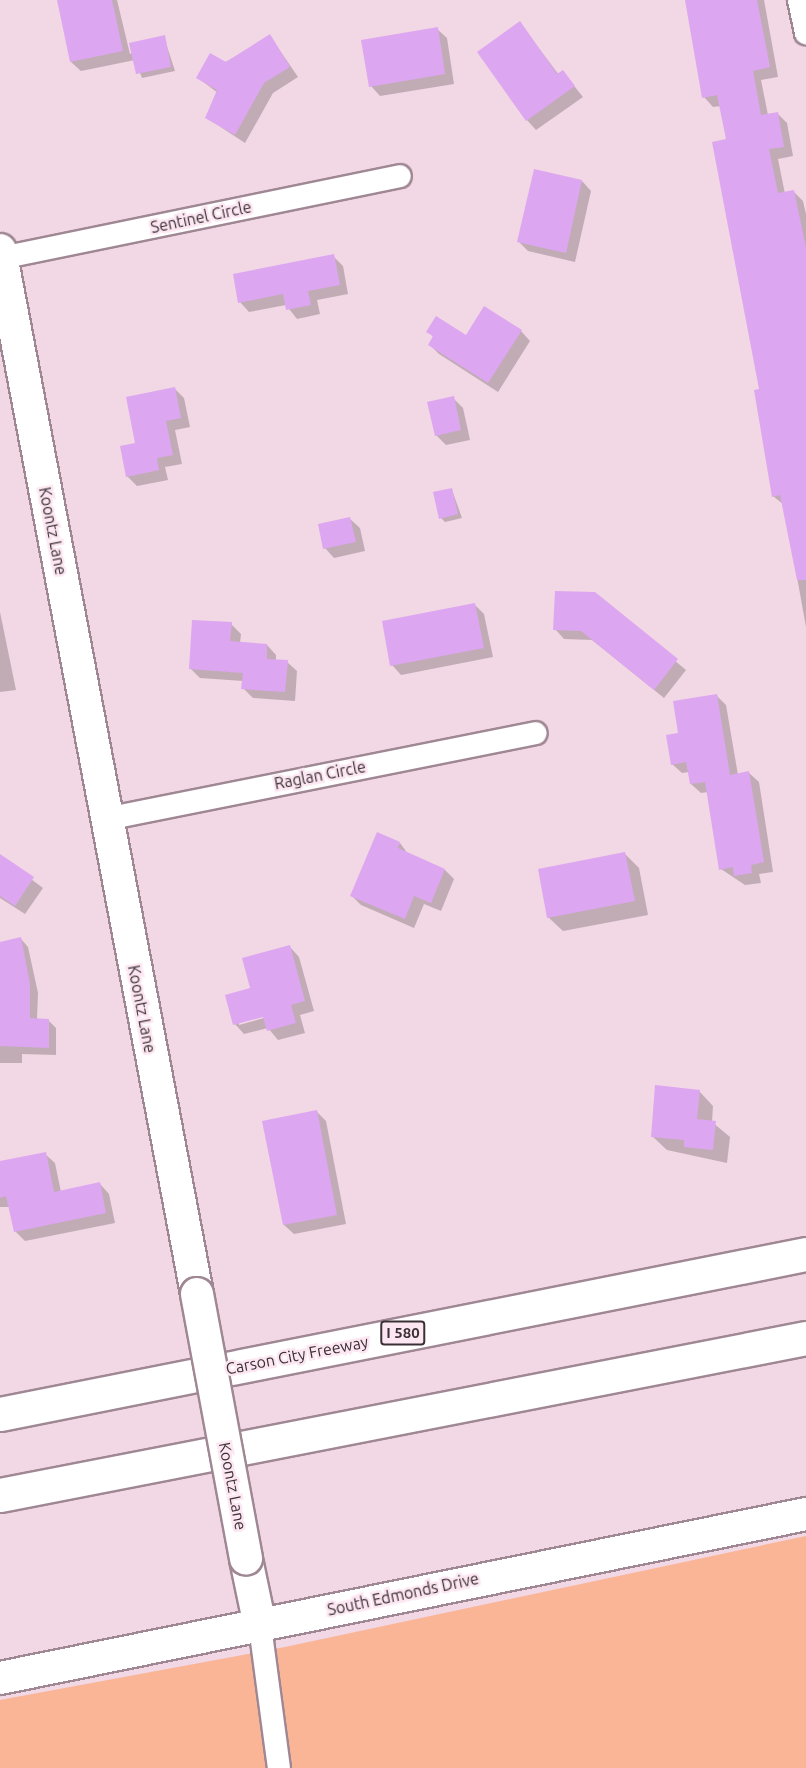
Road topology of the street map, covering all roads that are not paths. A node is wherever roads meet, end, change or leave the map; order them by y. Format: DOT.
graph roads {
  1 [pos="799,0"];
  2 [pos="806,33"];
  3 [pos="400,176"];
  4 [pos="1,254"];
  5 [pos="535,733"];
  6 [pos="106,819"];
  7 [pos="806,1254"];
  8 [pos="806,1338"];
  9 [pos="0,1413"];
  10 [pos="0,1495"];
  11 [pos="806,1514"];
  12 [pos="260,1626"];
  13 [pos="0,1678"];
  14 [pos="279,1768"];
  1 -- 2 [label="street"];
  3 -- 4 [label="street, Sentinel Circle"];
  4 -- 6 [label="street, Koontz Lane"];
  5 -- 6 [label="street, Raglan Circle"];
  6 -- 12 [label="street, Koontz Lane, bridge"];
  7 -- 9 [label="highway, Carson City Freeway / I 580"];
  8 -- 10 [label="highway"];
  11 -- 12 [label="street, South Edmonds Drive"];
  12 -- 13 [label="street, South Edmonds Drive"];
  12 -- 14 [label="street, Koontz Lane"];
}
